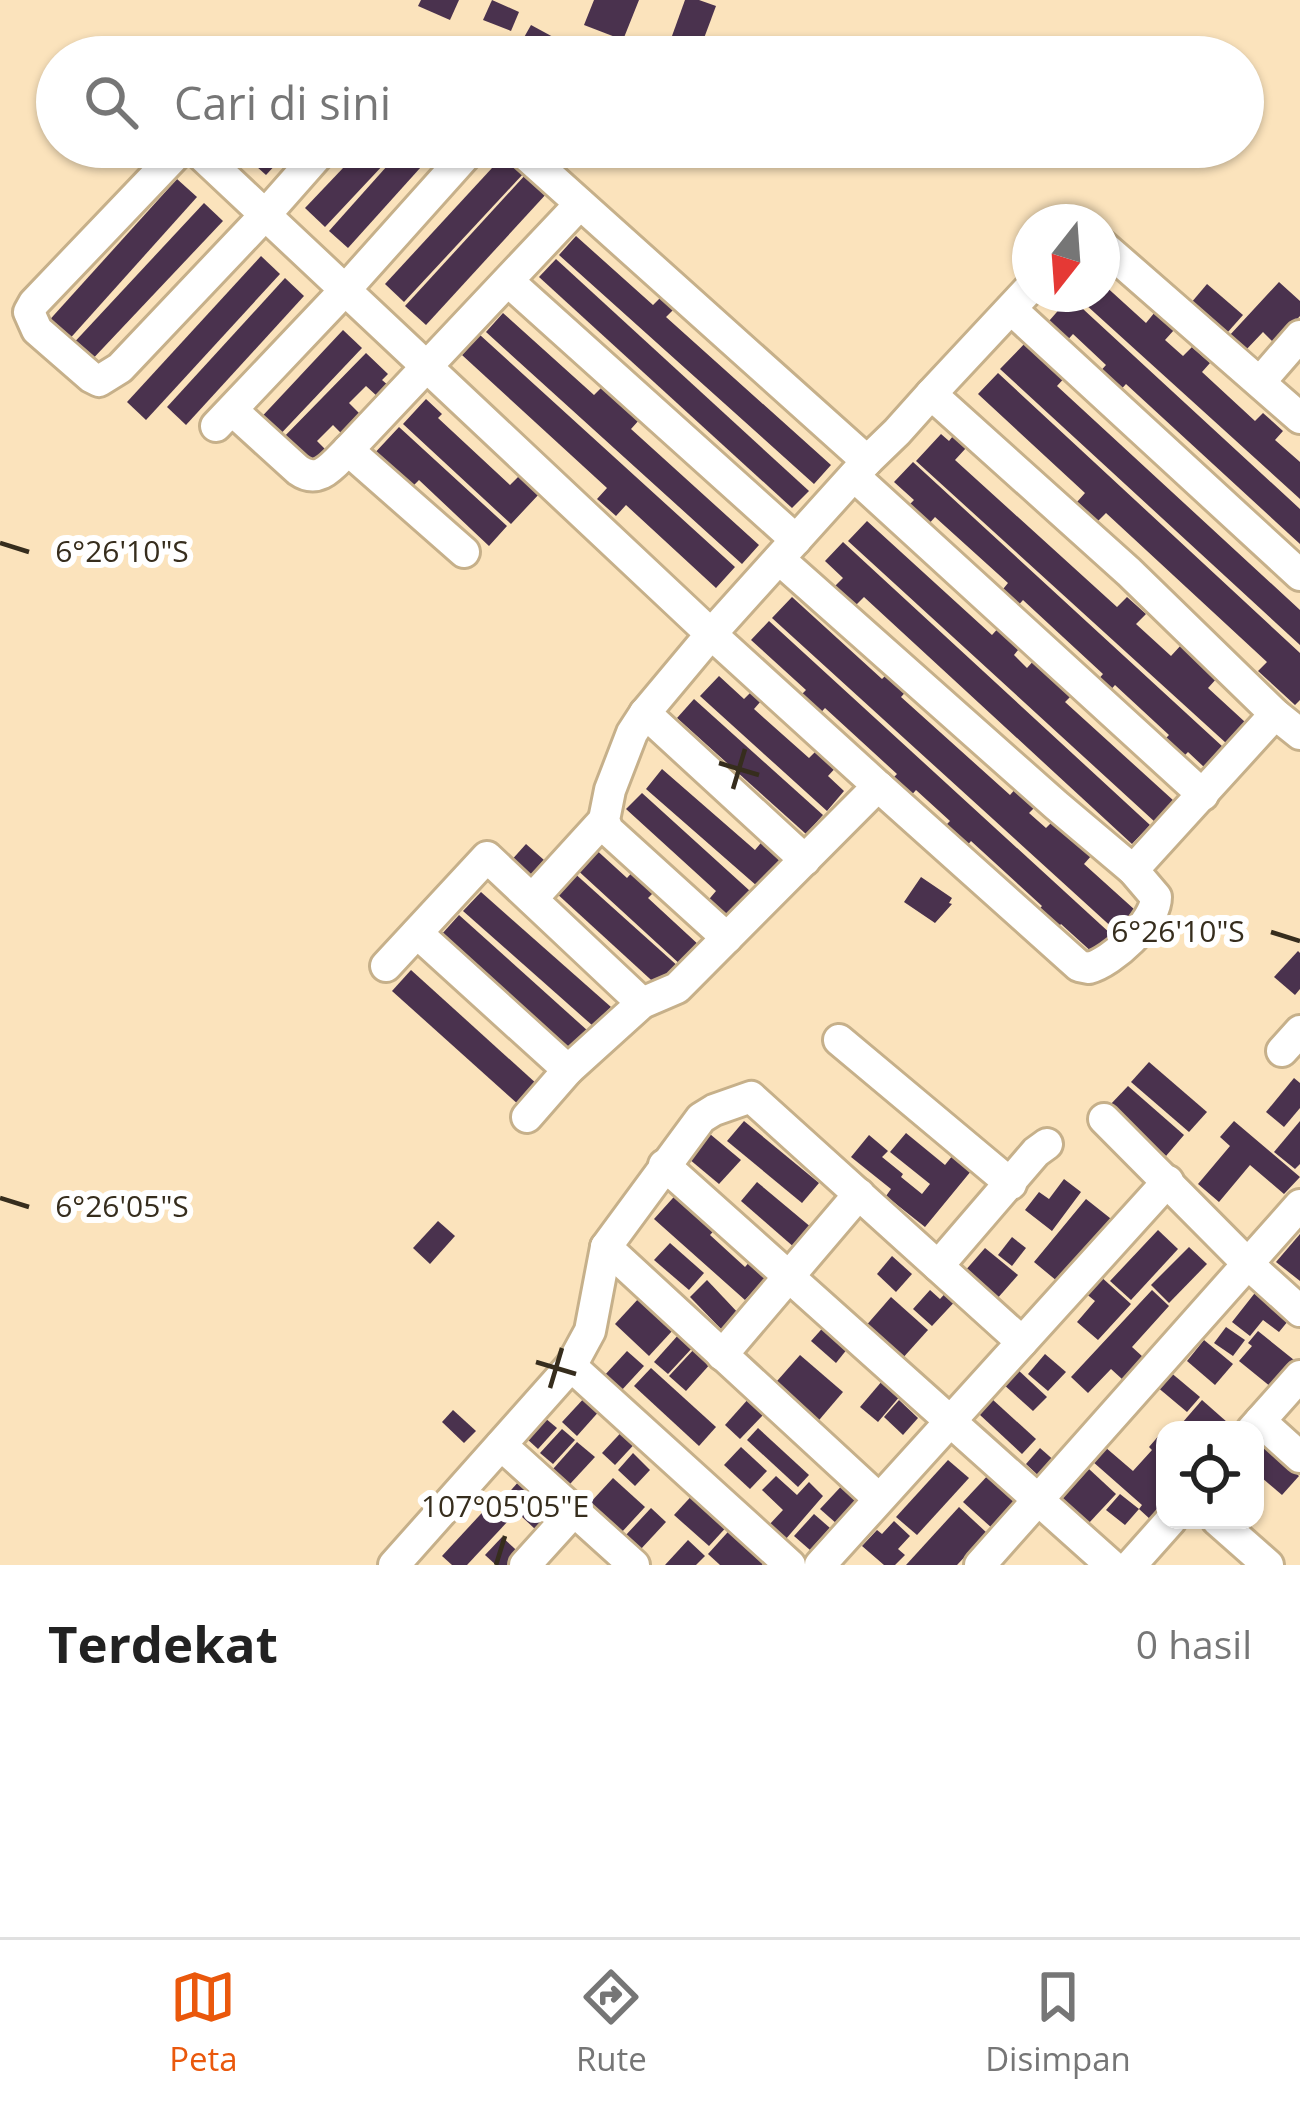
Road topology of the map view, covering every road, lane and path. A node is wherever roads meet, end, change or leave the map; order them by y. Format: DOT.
graph roads {
  1 [pos="163,168"];
  2 [pos="215,168"];
  3 [pos="307,168"];
  4 [pos="454,168"];
  5 [pos="540,168"];
  6 [pos="580,204"];
  7 [pos="265,215"];
  8 [pos="1120,261"];
  9 [pos="508,281"];
  10 [pos="345,290"];
  11 [pos="1012,308"];
  12 [pos="1035,312"];
  13 [pos="1300,336"];
  14 [pos="428,367"];
  15 [pos="1259,382"];
  16 [pos="931,394"];
  17 [pos="1300,418"];
  18 [pos="348,450"];
  19 [pos="860,468"];
  20 [pos="788,550"];
  21 [pos="464,552"];
  22 [pos="1300,575"];
  23 [pos="711,634"];
  24 [pos="645,712"];
  25 [pos="1288,724"];
  26 [pos="878,786"];
  27 [pos="1203,795"];
  28 [pos="604,820"];
  29 [pos="805,860"];
  30 [pos="1133,870"];
  31 [pos="532,899"];
  32 [pos="417,933"];
  33 [pos="727,938"];
  34 [pos="386,966"];
  35 [pos="642,1003"];
  36 [pos="838,1040"];
  37 [pos="568,1070"];
  38 [pos="527,1117"];
  39 [pos="1104,1119"];
  40 [pos="1047,1144"];
  41 [pos="664,1166"];
  42 [pos="1168,1181"];
  43 [pos="1011,1184"];
  44 [pos="859,1195"];
  45 [pos="1300,1205"];
  46 [pos="607,1247"];
  47 [pos="1248,1264"];
  48 [pos="938,1266"];
  49 [pos="789,1277"];
  50 [pos="1300,1311"];
  51 [pos="1022,1342"];
  52 [pos="722,1355"];
  53 [pos="571,1366"];
  54 [pos="1300,1376"];
  55 [pos="950,1421"];
  56 [pos="1260,1421"];
  57 [pos="1264,1432"];
  58 [pos="501,1445"];
  59 [pos="1300,1457"];
  60 [pos="879,1499"];
  61 [pos="1038,1500"];
  62 [pos="574,1511"];
  63 [pos="1163,1529"];
  64 [pos="1227,1529"];
  65 [pos="394,1565"];
  66 [pos="525,1565"];
  67 [pos="634,1565"];
  68 [pos="790,1565"];
  69 [pos="820,1565"];
  70 [pos="980,1565"];
  71 [pos="1111,1565"];
  72 [pos="1131,1565"];
  73 [pos="1268,1565"];
  1 -- 7 [label="street"];
  2 -- 7 [label="street"];
  3 -- 7 [label="street"];
  4 -- 10 [label="street"];
  5 -- 6 [label="street"];
  6 -- 9 [label="street"];
  6 -- 19 [label="street"];
  7 -- 10 [label="street"];
  8 -- 15 [label="street"];
  9 -- 14 [label="street"];
  9 -- 20 [label="street"];
  10 -- 14 [label="street"];
  10 -- 18 [label="street"];
  11 -- 16 [label="street"];
  12 -- 22 [label="street"];
  13 -- 15 [label="street"];
  14 -- 18 [label="street"];
  14 -- 23 [label="street"];
  15 -- 17 [label="street"];
  16 -- 19 [label="street"];
  16 -- 25 [label="street"];
  18 -- 21 [label="street"];
  19 -- 20 [label="street"];
  19 -- 27 [label="street"];
  20 -- 23 [label="street"];
  20 -- 30 [label="street"];
  23 -- 24 [label="street"];
  23 -- 26 [label="street"];
  24 -- 28 [label="street"];
  24 -- 29 [label="street"];
  25 -- 27 [label="street"];
  26 -- 29 [label="street"];
  26 -- 30 [label="street"];
  27 -- 30 [label="street"];
  28 -- 31 [label="street"];
  28 -- 33 [label="street"];
  29 -- 33 [label="street"];
  31 -- 32 [label="street"];
  31 -- 35 [label="street"];
  32 -- 34 [label="street"];
  32 -- 37 [label="street"];
  33 -- 35 [label="street"];
  35 -- 37 [label="street"];
  36 -- 43 [label="street"];
  37 -- 38 [label="street"];
  39 -- 42 [label="street"];
  40 -- 43 [label="street"];
  41 -- 44 [label="street"];
  41 -- 46 [label="street"];
  41 -- 49 [label="street"];
  42 -- 47 [label="street"];
  42 -- 51 [label="street"];
  43 -- 48 [label="street"];
  44 -- 48 [label="street"];
  44 -- 49 [label="street"];
  45 -- 47 [label="street"];
  46 -- 52 [label="street"];
  46 -- 53 [label="street"];
  47 -- 50 [label="street"];
  47 -- 61 [label="street"];
  48 -- 51 [label="street"];
  49 -- 52 [label="street"];
  49 -- 55 [label="street"];
  51 -- 55 [label="street"];
  52 -- 60 [label="street"];
  53 -- 58 [label="street"];
  53 -- 68 [label="street"];
  54 -- 56 [label="street"];
  55 -- 60 [label="street"];
  55 -- 61 [label="street"];
  57 -- 59 [label="street"];
  58 -- 62 [label="street"];
  58 -- 65 [label="street"];
  60 -- 69 [label="street"];
  61 -- 70 [label="street"];
  61 -- 71 [label="street"];
  62 -- 66 [label="street"];
  62 -- 67 [label="street"];
  63 -- 72 [label="street"];
  64 -- 73 [label="street"];
}
